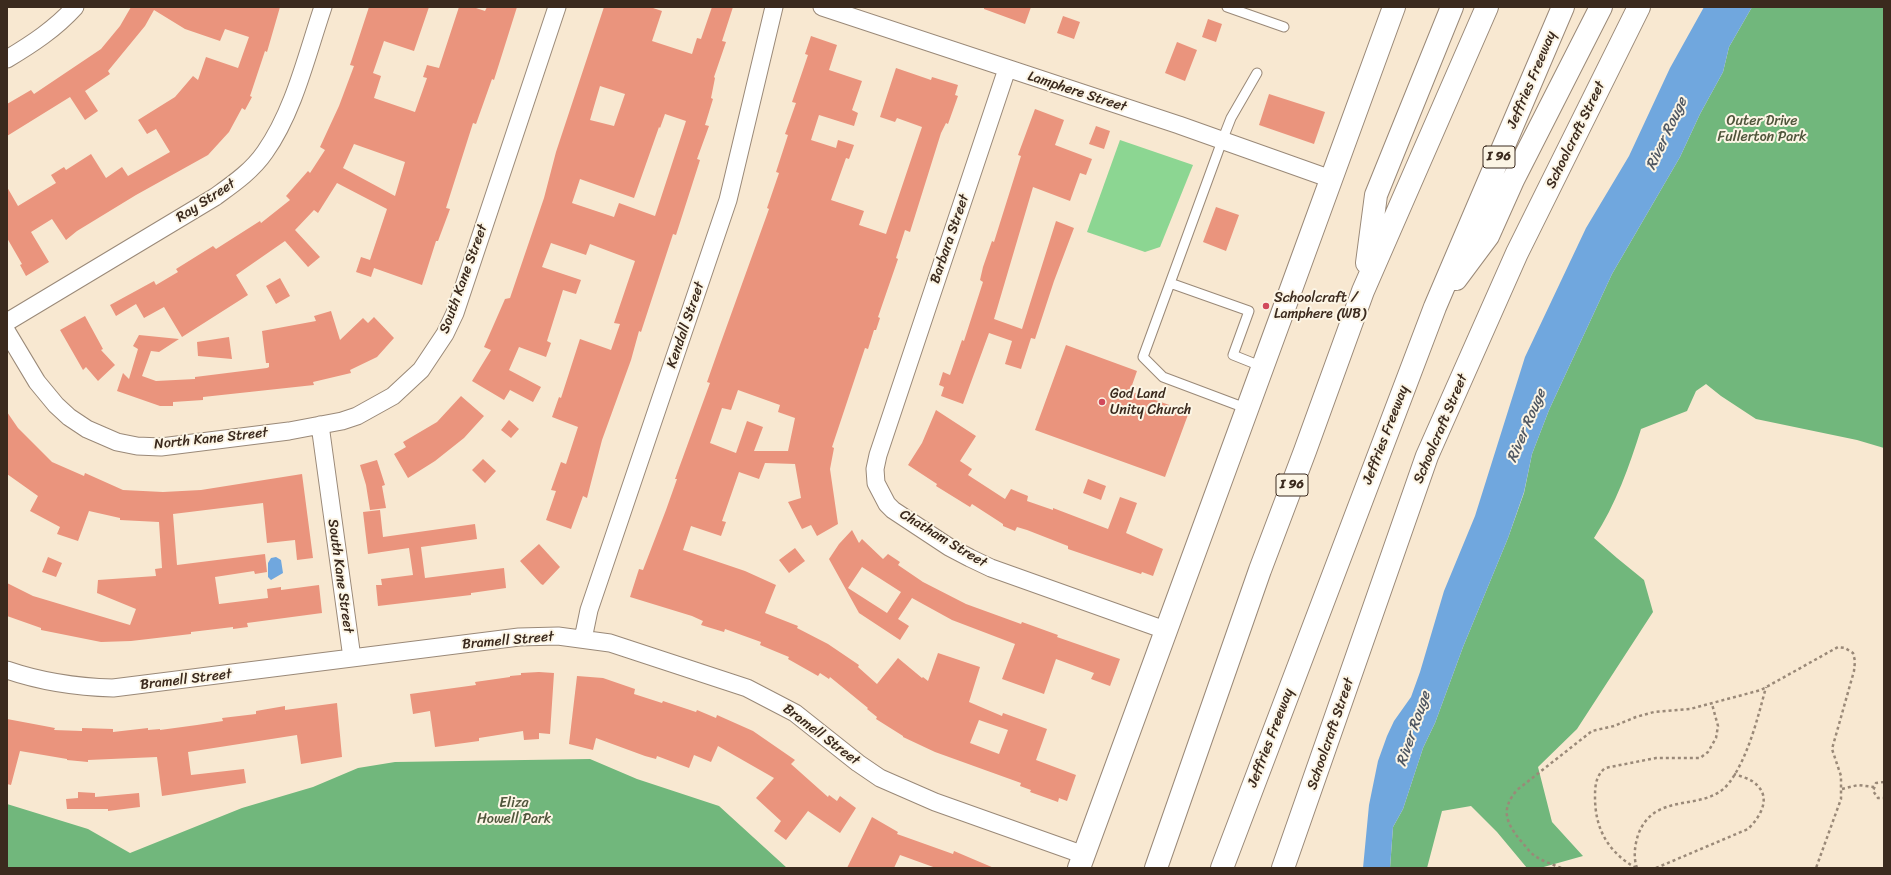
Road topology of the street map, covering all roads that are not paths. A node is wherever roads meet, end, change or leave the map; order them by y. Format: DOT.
graph roads {
  1 [pos="75,7"];
  2 [pos="322,7"];
  3 [pos="558,7"];
  4 [pos="774,7"];
  5 [pos="822,7"];
  6 [pos="1227,7"];
  7 [pos="1394,7"];
  8 [pos="1452,7"];
  9 [pos="1487,7"];
  10 [pos="1563,7"];
  11 [pos="1601,7"];
  12 [pos="1639,7"];
  13 [pos="1284,27"];
  14 [pos="7,59"];
  15 [pos="1007,70"];
  16 [pos="1257,73"];
  17 [pos="1222,141"];
  18 [pos="1331,179"];
  19 [pos="1170,283"];
  20 [pos="1362,291"];
  21 [pos="1435,307"];
  22 [pos="7,322"];
  23 [pos="7,332"];
  24 [pos="1263,366"];
  25 [pos="894,408"];
  26 [pos="1248,409"];
  27 [pos="320,425"];
  28 [pos="1165,630"];
  29 [pos="582,639"];
  30 [pos="352,658"];
  31 [pos="7,670"];
  32 [pos="1081,861"];
  33 [pos="1156,868"];
  34 [pos="1222,868"];
  35 [pos="1283,868"];
  1 -- 14 [label="street"];
  2 -- 22 [label="street, Ray Street"];
  3 -- 27 [label="street, South Kane Street"];
  4 -- 29 [label="street, Kendall Street"];
  5 -- 15 [label="street, Lamphere Street"];
  6 -- 13 [label="lane"];
  7 -- 18 [label="main road"];
  8 -- 20 [label="main road"];
  9 -- 20 [label="main road, I 96"];
  10 -- 21 [label="main road, Jeffries Freeway / I 96"];
  11 -- 21 [label="main road"];
  12 -- 35 [label="main road, Schoolcraft Street"];
  15 -- 17 [label="street, Lamphere Street"];
  15 -- 25 [label="street, Barbara Street"];
  16 -- 17 [label="lane"];
  17 -- 18 [label="street, Lamphere Street"];
  17 -- 19 [label="lane"];
  18 -- 24 [label="main road"];
  19 -- 24 [label="lane"];
  19 -- 26 [label="lane"];
  20 -- 33 [label="main road, I 96"];
  21 -- 34 [label="main road, Jeffries Freeway / I 96"];
  23 -- 27 [label="street, North Kane Street"];
  24 -- 26 [label="main road"];
  25 -- 28 [label="street, Chatham Street"];
  26 -- 28 [label="main road"];
  27 -- 30 [label="street, South Kane Street"];
  28 -- 32 [label="main road"];
  29 -- 30 [label="street, Bramell Street"];
  29 -- 32 [label="street, Bramell Street"];
  30 -- 31 [label="street, Bramell Street"];
}
